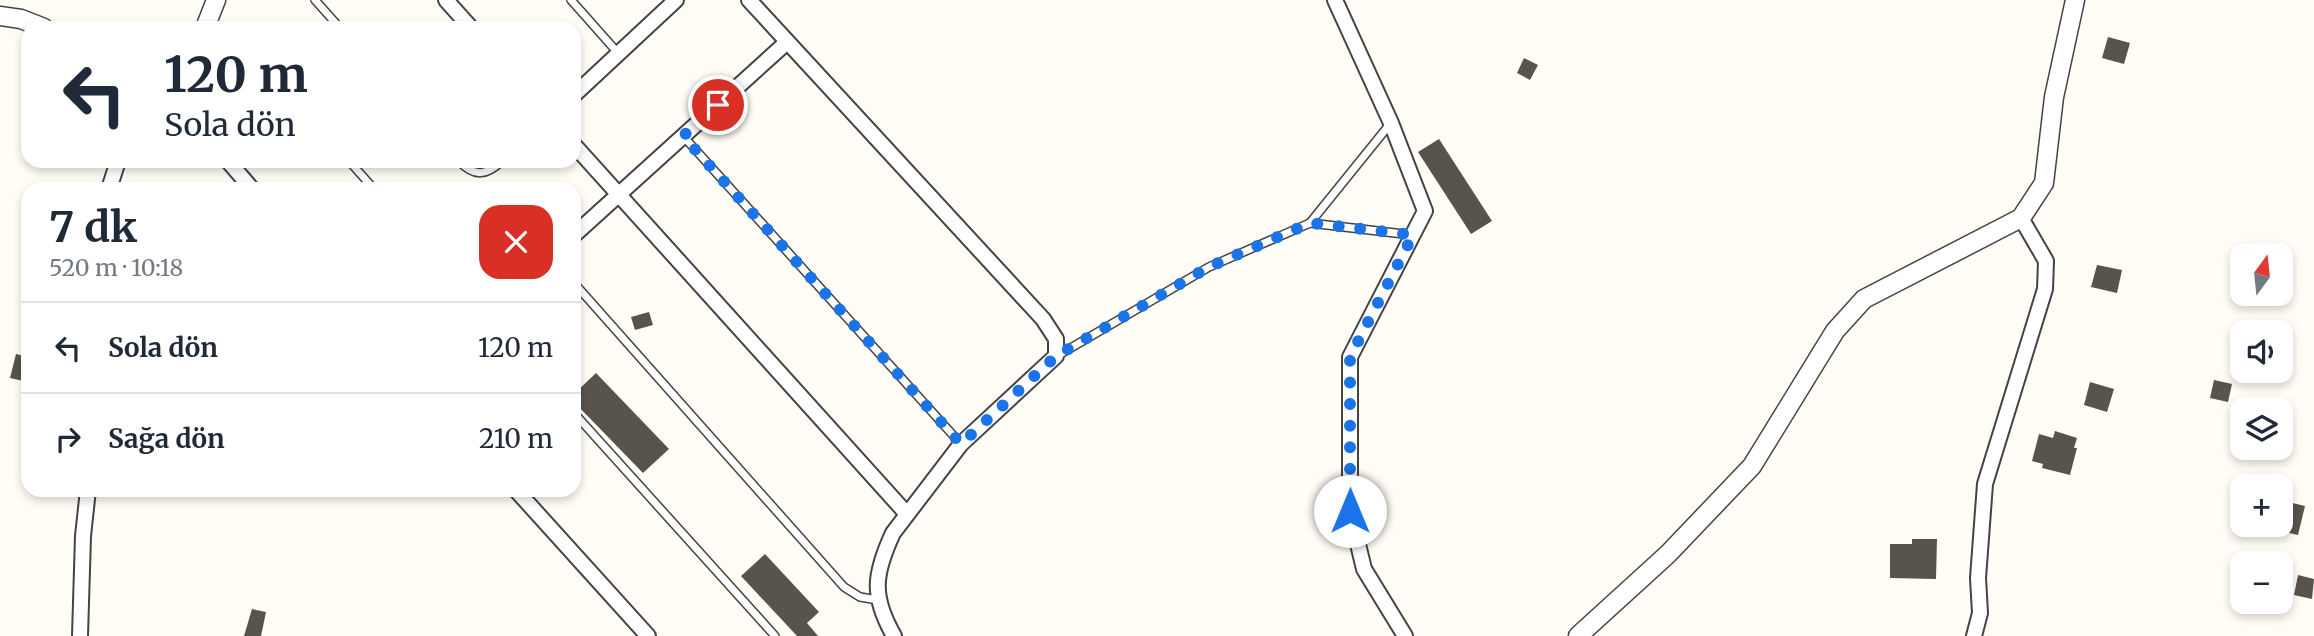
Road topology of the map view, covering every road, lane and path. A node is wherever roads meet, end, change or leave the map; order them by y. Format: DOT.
graph roads {
  1 [pos="216,0"];
  2 [pos="315,0"];
  3 [pos="446,0"];
  4 [pos="571,0"];
  5 [pos="676,0"];
  6 [pos="750,0"];
  7 [pos="1335,0"];
  8 [pos="2075,0"];
  9 [pos="0,16"];
  10 [pos="25,21"];
  11 [pos="208,21"];
  12 [pos="334,21"];
  13 [pos="465,21"];
  14 [pos="787,42"];
  15 [pos="619,53"];
  16 [pos="581,88"];
  17 [pos="1391,122"];
  18 [pos="683,136"];
  19 [pos="581,153"];
  20 [pos="234,168"];
  21 [pos="355,168"];
  22 [pos="468,168"];
  23 [pos="495,168"];
  24 [pos="246,182"];
  25 [pos="368,182"];
  26 [pos="618,195"];
  27 [pos="2021,218"];
  28 [pos="1310,223"];
  29 [pos="581,229"];
  30 [pos="1413,235"];
  31 [pos="581,290"];
  32 [pos="1056,356"];
  33 [pos="581,421"];
  34 [pos="961,444"];
  35 [pos="87,497"];
  36 [pos="522,497"];
  37 [pos="906,513"];
  38 [pos="878,600"];
  39 [pos="80,636"];
  40 [pos="648,636"];
  41 [pos="775,636"];
  42 [pos="894,636"];
  43 [pos="1405,636"];
  44 [pos="1578,636"];
  45 [pos="1974,636"];
  1 -- 11 [label="street"];
  2 -- 12 [label="lane"];
  3 -- 13 [label="street"];
  4 -- 15 [label="lane"];
  5 -- 15 [label="street"];
  6 -- 14 [label="street"];
  7 -- 17 [label="street"];
  8 -- 27 [label="street"];
  9 -- 10 [label="street"];
  14 -- 18 [label="street"];
  14 -- 32 [label="street"];
  15 -- 16 [label="street"];
  17 -- 28 [label="lane"];
  17 -- 30 [label="street"];
  18 -- 26 [label="street"];
  18 -- 34 [label="lane"];
  19 -- 26 [label="street"];
  20 -- 24 [label="street"];
  21 -- 25 [label="lane"];
  22 -- 23 [label="lane"];
  26 -- 29 [label="street"];
  26 -- 37 [label="street"];
  27 -- 44 [label="street"];
  27 -- 45 [label="street"];
  28 -- 30 [label="lane"];
  28 -- 32 [label="lane"];
  30 -- 43 [label="street"];
  31 -- 38 [label="lane"];
  32 -- 34 [label="street"];
  33 -- 41 [label="lane"];
  34 -- 37 [label="street"];
  35 -- 39 [label="street"];
  36 -- 40 [label="street"];
  37 -- 38 [label="street"];
  38 -- 42 [label="street"];
}
